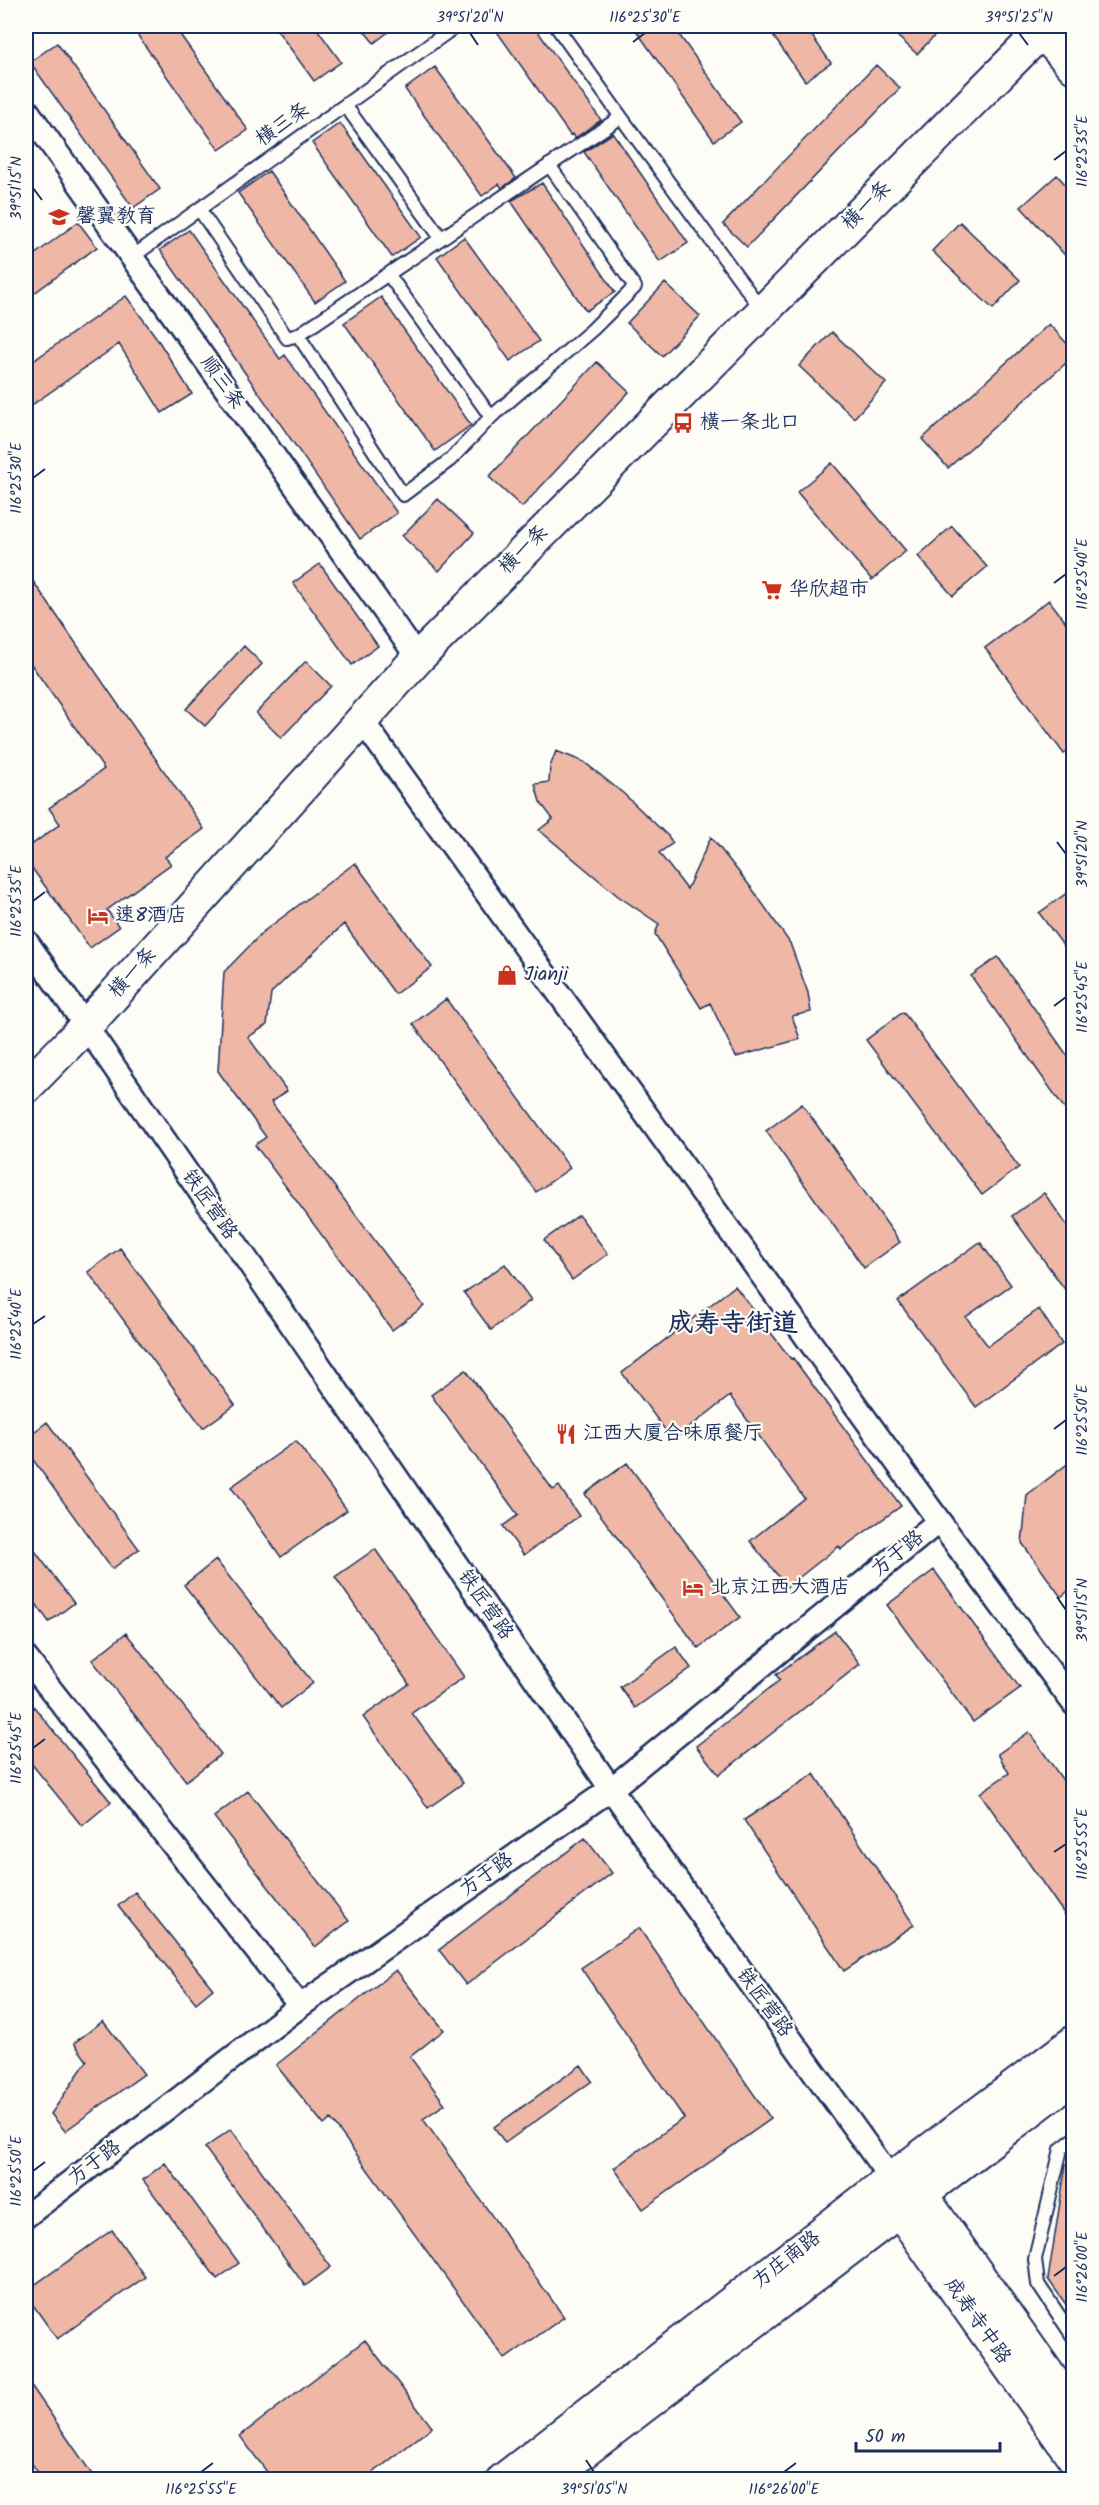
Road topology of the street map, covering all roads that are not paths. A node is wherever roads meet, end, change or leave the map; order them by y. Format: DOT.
graph roads {
  1 [pos="456,26"];
  2 [pos="556,26"];
  3 [pos="1042,27"];
  4 [pos="1074,67"];
  5 [pos="345,105"];
  6 [pos="26,109"];
  7 [pos="621,117"];
  8 [pos="549,165"];
  9 [pos="199,208"];
  10 [pos="441,238"];
  11 [pos="132,257"];
  12 [pos="388,274"];
  13 [pos="762,311"];
  14 [pos="298,334"];
  15 [pos="491,417"];
  16 [pos="418,658"];
  17 [pos="361,719"];
  18 [pos="26,941"];
  19 [pos="86,1026"];
  20 [pos="26,1087"];
  21 [pos="939,1521"];
  22 [pos="26,1658"];
  23 [pos="1074,1704"];
  24 [pos="611,1789"];
  25 [pos="300,2006"];
  26 [pos="1074,2042"];
  27 [pos="1074,2077"];
  28 [pos="1074,2139"];
  29 [pos="891,2179"];
  30 [pos="910,2202"];
  31 [pos="26,2216"];
  32 [pos="1074,2338"];
  33 [pos="1074,2411"];
  34 [pos="1074,2458"];
  35 [pos="503,2480"];
  36 [pos="547,2480"];
  1 -- 5 [label="lane, 横三条"];
  2 -- 7 [label="lane"];
  3 -- 4 [label="street"];
  3 -- 13 [label="street, 横一条"];
  5 -- 9 [label="lane, 横三条"];
  5 -- 10 [label="lane"];
  6 -- 11 [label="street, 顺三条"];
  7 -- 8 [label="lane"];
  7 -- 13 [label="lane"];
  8 -- 10 [label="lane"];
  8 -- 15 [label="lane"];
  9 -- 11 [label="lane, 横三条"];
  9 -- 14 [label="lane"];
  10 -- 12 [label="lane"];
  11 -- 16 [label="street, 顺三条"];
  12 -- 14 [label="lane"];
  12 -- 15 [label="lane"];
  13 -- 16 [label="street, 横一条"];
  14 -- 15 [label="lane"];
  16 -- 17 [label="street, 横一条"];
  17 -- 19 [label="street, 横一条"];
  17 -- 21 [label="street"];
  18 -- 19 [label="street, 铁匠营路"];
  19 -- 20 [label="street, 横一条"];
  19 -- 24 [label="street, 铁匠营路"];
  21 -- 23 [label="street"];
  21 -- 24 [label="street, 方于路"];
  22 -- 25 [label="street"];
  24 -- 25 [label="street, 方于路"];
  24 -- 29 [label="street, 铁匠营路"];
  25 -- 31 [label="street, 方于路"];
  26 -- 29 [label="street, 方庄南路"];
  27 -- 30 [label="street, 方庄南路"];
  28 -- 32 [label="lane"];
  29 -- 30 [label="street, 成寿寺中路"];
  29 -- 35 [label="street, 方庄南路"];
  30 -- 33 [label="street, 成寿寺中路"];
  30 -- 34 [label="street, 成寿寺中路"];
  30 -- 36 [label="street, 方庄南路"];
}
